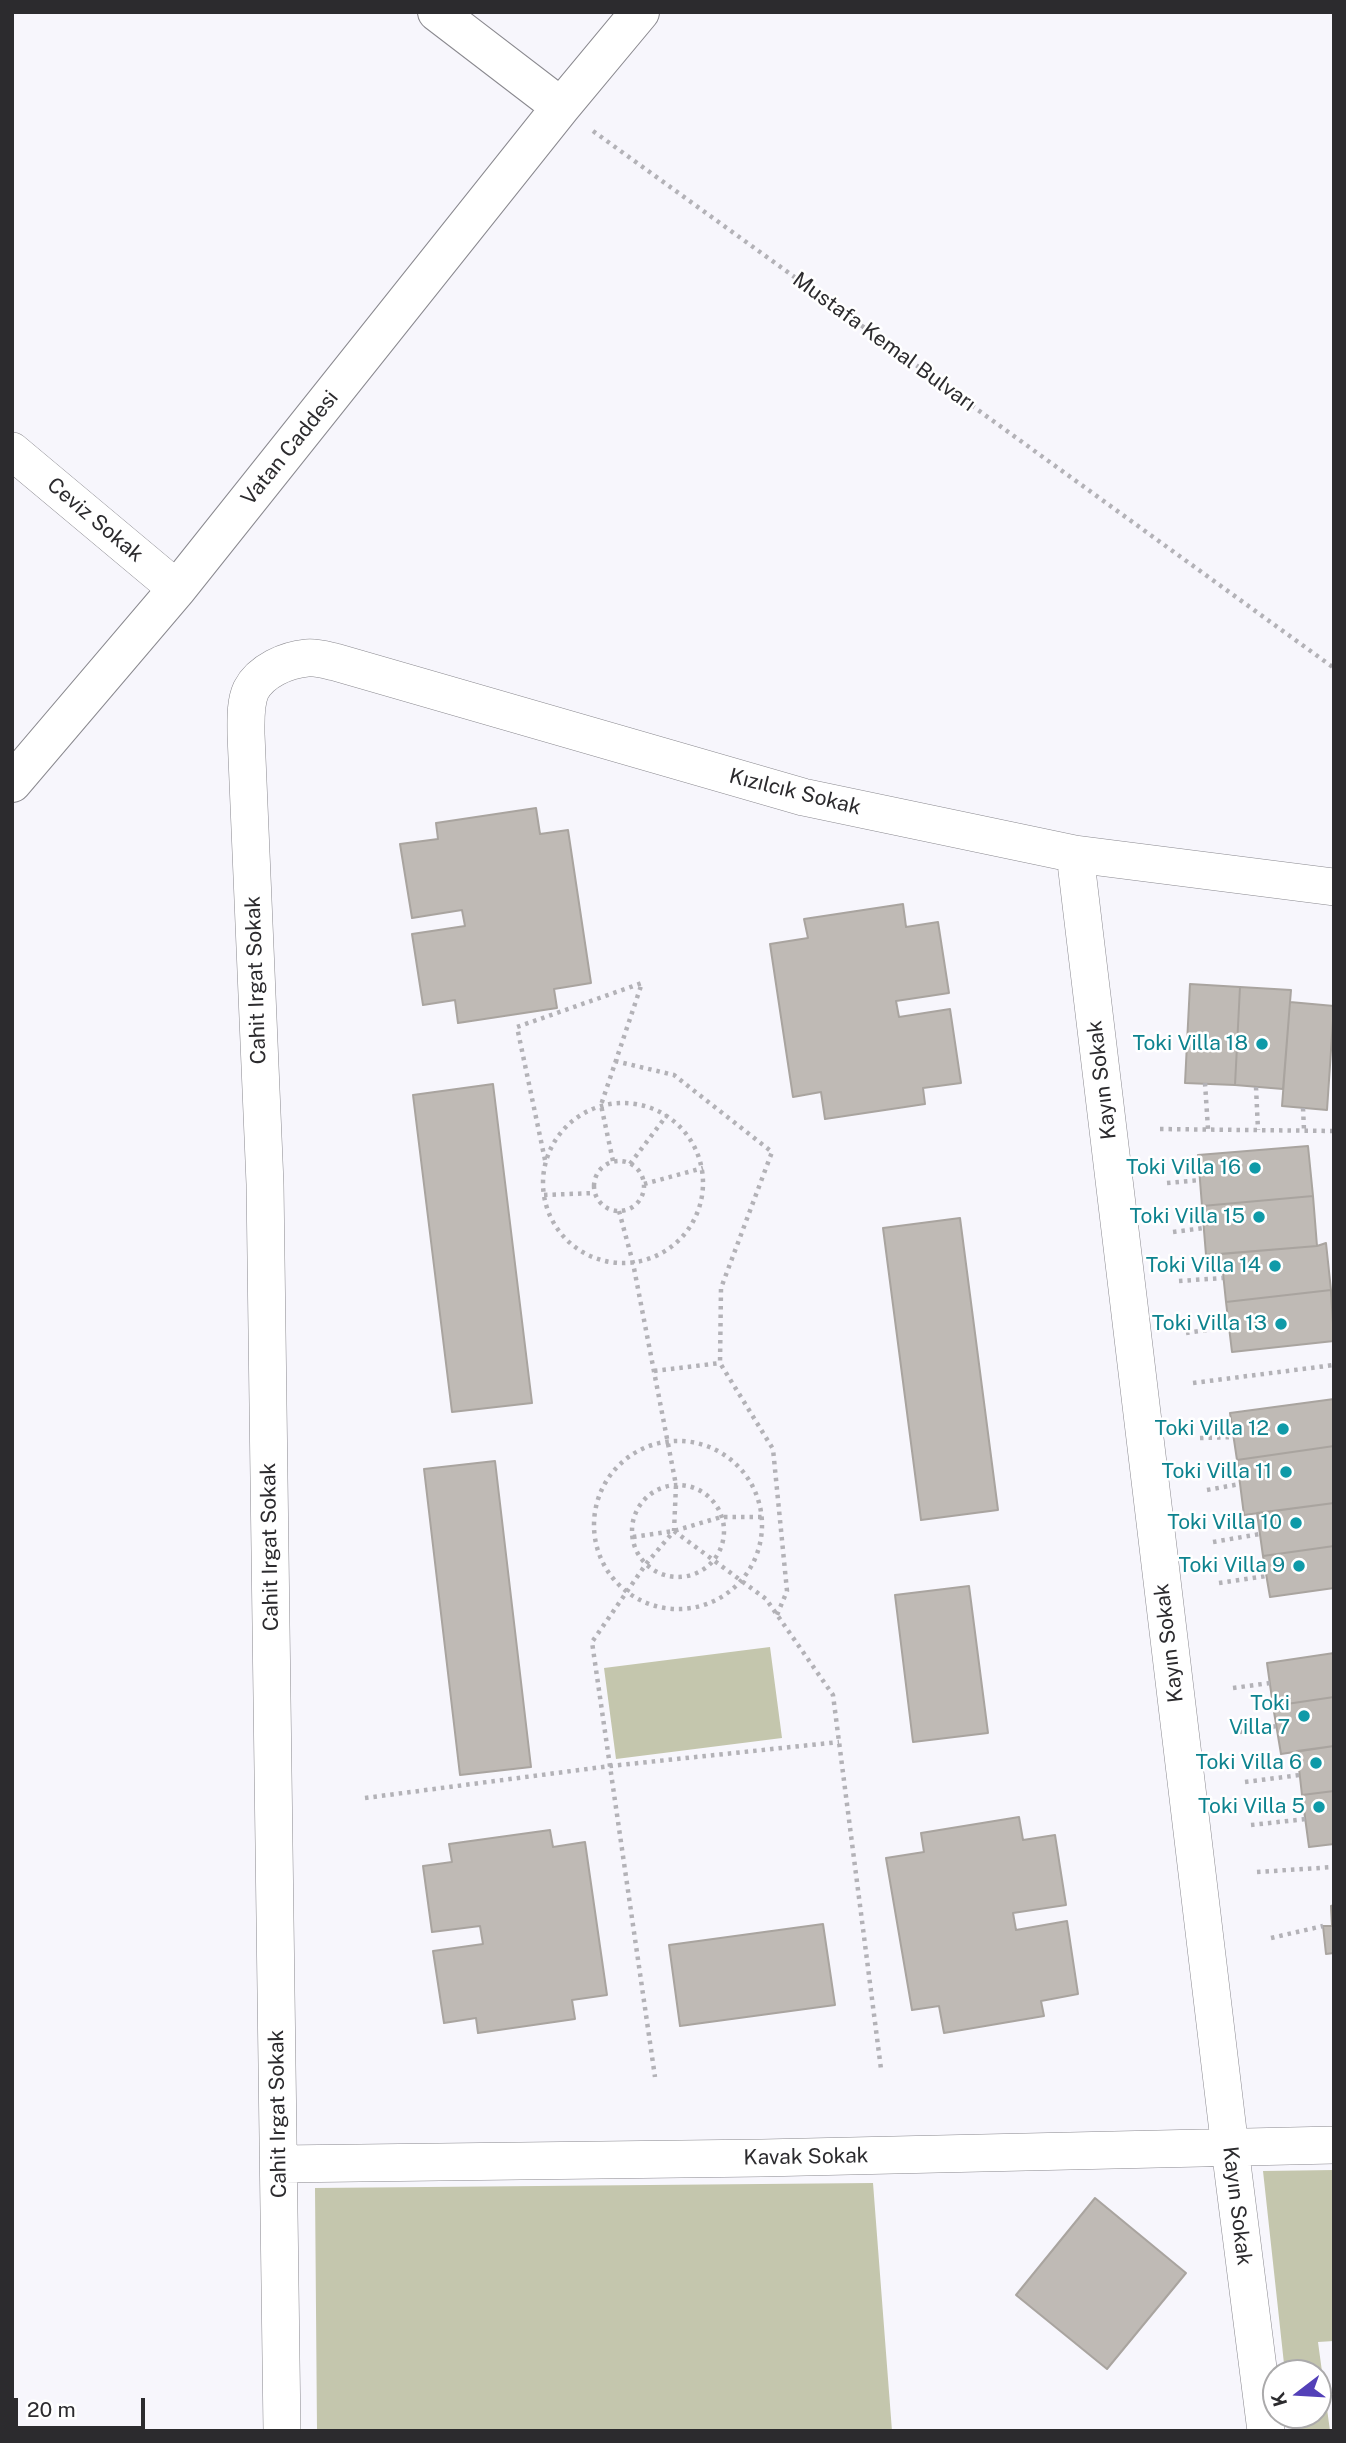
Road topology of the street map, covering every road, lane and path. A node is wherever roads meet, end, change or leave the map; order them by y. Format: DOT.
graph roads {
  1 [pos="437,12"];
  2 [pos="640,12"];
  3 [pos="561,107"];
  4 [pos="12,450"];
  5 [pos="177,589"];
  6 [pos="1334,668"];
  7 [pos="268,670"];
  8 [pos="12,783"];
  9 [pos="1075,855"];
  10 [pos="1334,887"];
  11 [pos="615,1061"];
  12 [pos="1205,1083"];
  13 [pos="1256,1087"];
  14 [pos="601,1105"];
  15 [pos="1303,1108"];
  16 [pos="667,1115"];
  17 [pos="1160,1129"];
  18 [pos="1208,1129"];
  19 [pos="1258,1130"];
  20 [pos="1304,1130"];
  21 [pos="1334,1130"];
  22 [pos="545,1160"];
  23 [pos="613,1161"];
  24 [pos="630,1164"];
  25 [pos="703,1168"];
  26 [pos="1200,1180"];
  27 [pos="1167,1183"];
  28 [pos="644,1184"];
  29 [pos="595,1193"];
  30 [pos="544,1195"];
  31 [pos="619,1211"];
  32 [pos="1204,1228"];
  33 [pos="1173,1232"];
  34 [pos="633,1263"];
  35 [pos="1223,1278"];
  36 [pos="1179,1281"];
  37 [pos="1229,1327"];
  38 [pos="1186,1333"];
  39 [pos="720,1363"];
  40 [pos="1334,1365"];
  41 [pos="654,1371"];
  42 [pos="1193,1383"];
  43 [pos="1234,1437"];
  44 [pos="1200,1438"];
  45 [pos="668,1441"];
  46 [pos="1240,1484"];
  47 [pos="676,1485"];
  48 [pos="1207,1490"];
  49 [pos="722,1517"];
  50 [pos="762,1517"];
  51 [pos="674,1531"];
  52 [pos="1260,1534"];
  53 [pos="633,1538"];
  54 [pos="1213,1542"];
  55 [pos="714,1560"];
  56 [pos="646,1564"];
  57 [pos="1266,1576"];
  58 [pos="740,1581"];
  59 [pos="1219,1583"];
  60 [pos="627,1593"];
  61 [pos="777,1615"];
  62 [pos="1270,1683"];
  63 [pos="1233,1688"];
  64 [pos="1277,1726"];
  65 [pos="1239,1732"];
  66 [pos="839,1742"];
  67 [pos="610,1766"];
  68 [pos="1300,1775"];
  69 [pos="1245,1782"];
  70 [pos="365,1798"];
  71 [pos="1306,1819"];
  72 [pos="1251,1825"];
  73 [pos="1334,1867"];
  74 [pos="1257,1872"];
  75 [pos="1323,1926"];
  76 [pos="1271,1938"];
  77 [pos="881,2069"];
  78 [pos="655,2077"];
  79 [pos="1334,2145"];
  80 [pos="1230,2148"];
  81 [pos="279,2164"];
  82 [pos="282,2431"];
  83 [pos="1265,2431"];
  1 -- 3 [label="street"];
  2 -- 3 [label="street, Vatan Caddesi"];
  3 -- 5 [label="street, Vatan Caddesi"];
  3 -- 6 [label="path, Mustafa Kemal Bulvarı"];
  4 -- 5 [label="street, Ceviz Sokak"];
  5 -- 8 [label="street, Vatan Caddesi"];
  7 -- 9 [label="street, Kızılcık Sokak"];
  7 -- 81 [label="street, Cahit Irgat Sokak"];
  9 -- 10 [label="street, Kızılcık Sokak"];
  9 -- 80 [label="street, Kayın Sokak"];
  11 -- 14 [label="path"];
  11 -- 22 [label="path"];
  11 -- 39 [label="path"];
  12 -- 18 [label="path"];
  13 -- 19 [label="path"];
  14 -- 16 [label="path"];
  14 -- 22 [label="path"];
  14 -- 23 [label="path"];
  15 -- 20 [label="path"];
  16 -- 24 [label="path"];
  16 -- 25 [label="path"];
  17 -- 18 [label="path"];
  18 -- 19 [label="path"];
  19 -- 20 [label="path"];
  20 -- 21 [label="path"];
  22 -- 30 [label="path"];
  23 -- 24 [label="path"];
  23 -- 29 [label="path"];
  24 -- 28 [label="path"];
  25 -- 28 [label="path"];
  25 -- 34 [label="path"];
  26 -- 27 [label="path"];
  28 -- 31 [label="path"];
  29 -- 30 [label="path"];
  29 -- 31 [label="path"];
  30 -- 34 [label="path"];
  31 -- 34 [label="path"];
  32 -- 33 [label="path"];
  34 -- 41 [label="path"];
  35 -- 36 [label="path"];
  37 -- 38 [label="path"];
  39 -- 41 [label="path"];
  39 -- 61 [label="path"];
  40 -- 42 [label="path"];
  41 -- 45 [label="path"];
  43 -- 44 [label="path"];
  45 -- 47 [label="path"];
  45 -- 50 [label="path"];
  45 -- 60 [label="path"];
  46 -- 48 [label="path"];
  47 -- 49 [label="path"];
  47 -- 51 [label="path"];
  47 -- 53 [label="path"];
  49 -- 50 [label="path"];
  49 -- 51 [label="path"];
  49 -- 55 [label="path"];
  50 -- 58 [label="path"];
  51 -- 53 [label="path"];
  51 -- 55 [label="path"];
  51 -- 56 [label="path"];
  52 -- 54 [label="path"];
  53 -- 56 [label="path"];
  55 -- 56 [label="path"];
  55 -- 58 [label="path"];
  56 -- 60 [label="path"];
  57 -- 59 [label="path"];
  58 -- 60 [label="path"];
  58 -- 61 [label="path"];
  60 -- 67 [label="path"];
  61 -- 66 [label="path"];
  62 -- 63 [label="path"];
  64 -- 65 [label="path"];
  66 -- 67 [label="path"];
  66 -- 77 [label="path"];
  67 -- 70 [label="path"];
  67 -- 78 [label="path"];
  68 -- 69 [label="path"];
  71 -- 72 [label="path"];
  73 -- 74 [label="path"];
  75 -- 76 [label="path"];
  79 -- 80 [label="street, Kavak Sokak"];
  80 -- 81 [label="street, Kavak Sokak"];
  80 -- 83 [label="street, Kayın Sokak"];
  81 -- 82 [label="street, Cahit Irgat Sokak"];
}
